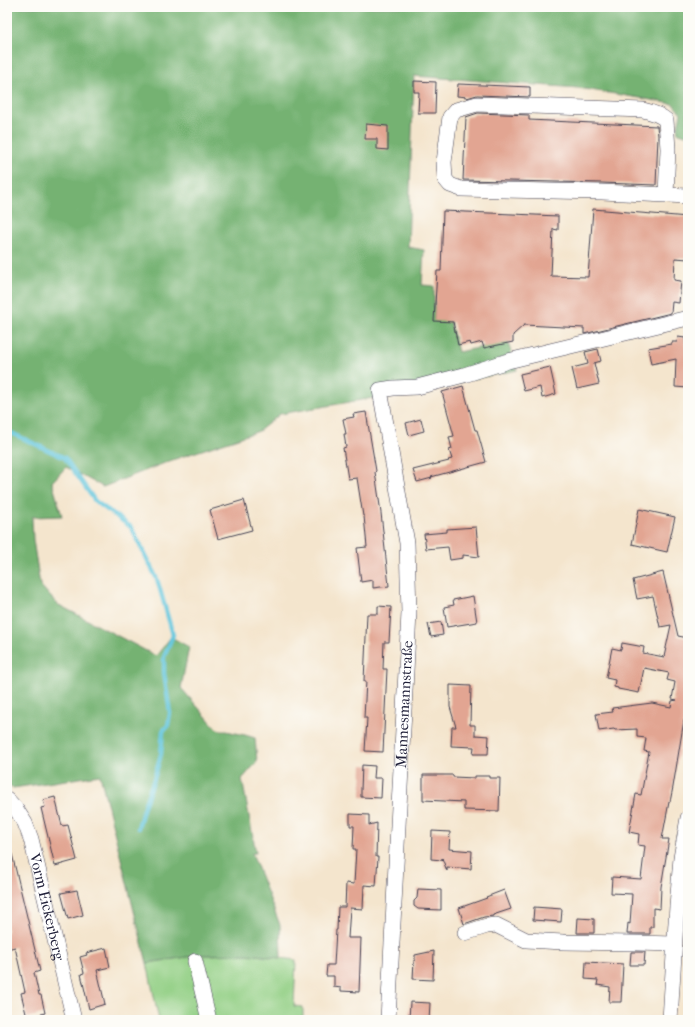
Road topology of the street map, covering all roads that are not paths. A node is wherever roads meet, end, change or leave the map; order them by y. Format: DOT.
graph roads {
  1 [pos="666,195"];
  2 [pos="688,196"];
  3 [pos="688,318"];
  4 [pos="7,799"];
  5 [pos="688,818"];
  6 [pos="465,933"];
  7 [pos="674,944"];
  8 [pos="195,961"];
  9 [pos="74,1020"];
  10 [pos="209,1020"];
  11 [pos="388,1020"];
  12 [pos="670,1020"];
  1 -- 1 [label="street"];
  1 -- 2 [label="street"];
  3 -- 11 [label="street, Mannesmannstraße"];
  4 -- 9 [label="street, Vorm Eickerberg"];
  5 -- 7 [label="street"];
  6 -- 7 [label="street"];
  7 -- 12 [label="street"];
  8 -- 10 [label="street"];
}
